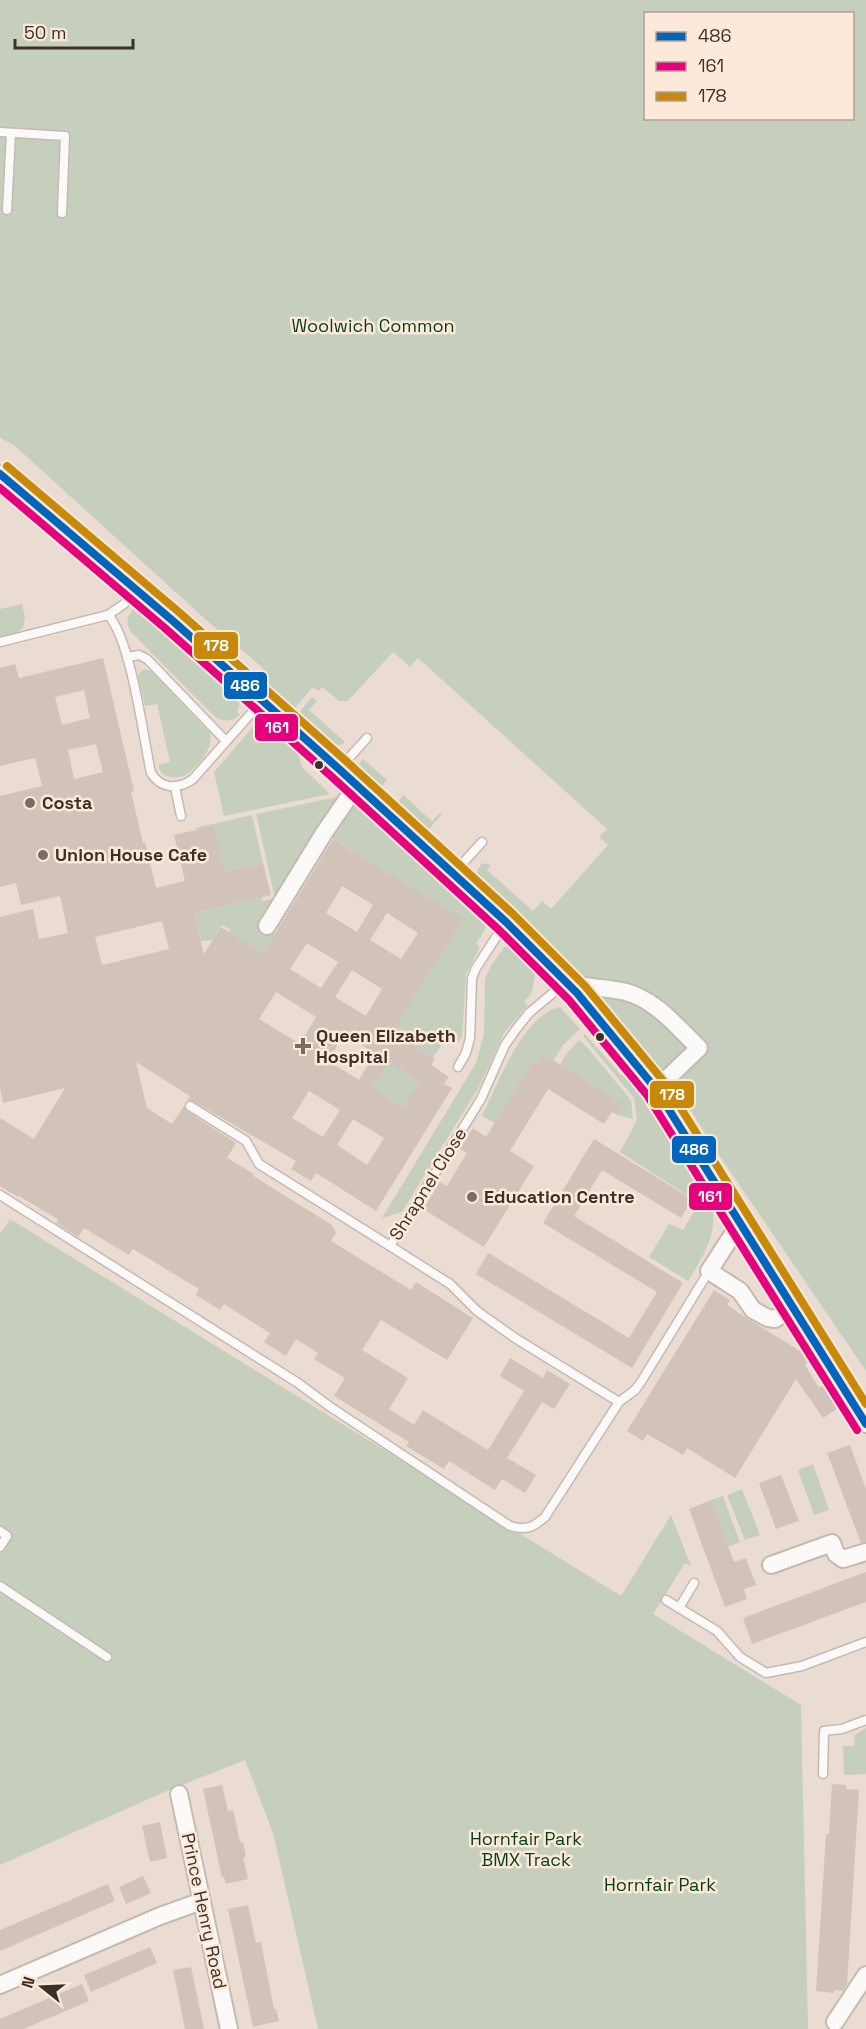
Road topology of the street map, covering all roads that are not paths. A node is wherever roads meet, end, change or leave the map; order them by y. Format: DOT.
graph roads {
  1 [pos="0,132"];
  2 [pos="11,133"];
  3 [pos="7,210"];
  4 [pos="62,213"];
  5 [pos="0,474"];
  6 [pos="135,589"];
  7 [pos="108,615"];
  8 [pos="0,642"];
  9 [pos="127,657"];
  10 [pos="262,700"];
  11 [pos="367,738"];
  12 [pos="226,741"];
  13 [pos="339,769"];
  14 [pos="357,785"];
  15 [pos="175,787"];
  16 [pos="181,816"];
  17 [pos="482,842"];
  18 [pos="454,873"];
  19 [pos="506,922"];
  20 [pos="267,926"];
  21 [pos="571,988"];
  22 [pos="458,1067"];
  23 [pos="656,1089"];
  24 [pos="190,1106"];
  25 [pos="0,1195"];
  26 [pos="740,1223"];
  27 [pos="390,1246"];
  28 [pos="709,1271"];
  29 [pos="794,1307"];
  30 [pos="619,1402"];
  31 [pos="864,1420"];
  32 [pos="0,1531"];
  33 [pos="0,1547"];
  34 [pos="866,1552"];
  35 [pos="771,1565"];
  36 [pos="694,1583"];
  37 [pos="0,1586"];
  38 [pos="666,1600"];
  39 [pos="679,1608"];
  40 [pos="866,1642"];
  41 [pos="107,1657"];
  42 [pos="866,1720"];
  43 [pos="824,1774"];
  44 [pos="179,1794"];
  45 [pos="202,1901"];
  46 [pos="866,1975"];
  47 [pos="0,1985"];
  48 [pos="835,2022"];
  49 [pos="229,2029"];
  1 -- 2 [label="lane"];
  2 -- 3 [label="lane"];
  2 -- 4 [label="lane"];
  5 -- 6 [label="street"];
  6 -- 7 [label="lane"];
  6 -- 10 [label="street"];
  7 -- 8 [label="lane"];
  7 -- 9 [label="lane"];
  9 -- 12 [label="lane"];
  9 -- 15 [label="lane"];
  10 -- 12 [label="lane"];
  10 -- 13 [label="street"];
  11 -- 13 [label="lane"];
  12 -- 15 [label="lane"];
  13 -- 14 [label="street"];
  14 -- 18 [label="street"];
  14 -- 20 [label="street"];
  15 -- 16 [label="lane"];
  17 -- 18 [label="lane"];
  18 -- 19 [label="street"];
  19 -- 21 [label="street"];
  19 -- 22 [label="lane"];
  21 -- 23 [label="street"];
  21 -- 23 [label="street"];
  21 -- 27 [label="lane, Shrapnel Close"];
  23 -- 26 [label="street"];
  24 -- 27 [label="lane, Shrapnel Close"];
  25 -- 30 [label="lane"];
  26 -- 28 [label="street"];
  26 -- 29 [label="street"];
  27 -- 30 [label="lane"];
  28 -- 29 [label="street"];
  28 -- 30 [label="lane"];
  29 -- 31 [label="street"];
  32 -- 33 [label="lane"];
  34 -- 35 [label="street"];
  36 -- 39 [label="lane"];
  37 -- 41 [label="lane"];
  38 -- 39 [label="lane"];
  39 -- 40 [label="lane"];
  42 -- 43 [label="lane"];
  44 -- 45 [label="street, Prince Henry Road"];
  45 -- 47 [label="street"];
  45 -- 49 [label="street, Prince Henry Road"];
  46 -- 48 [label="street"];
}
